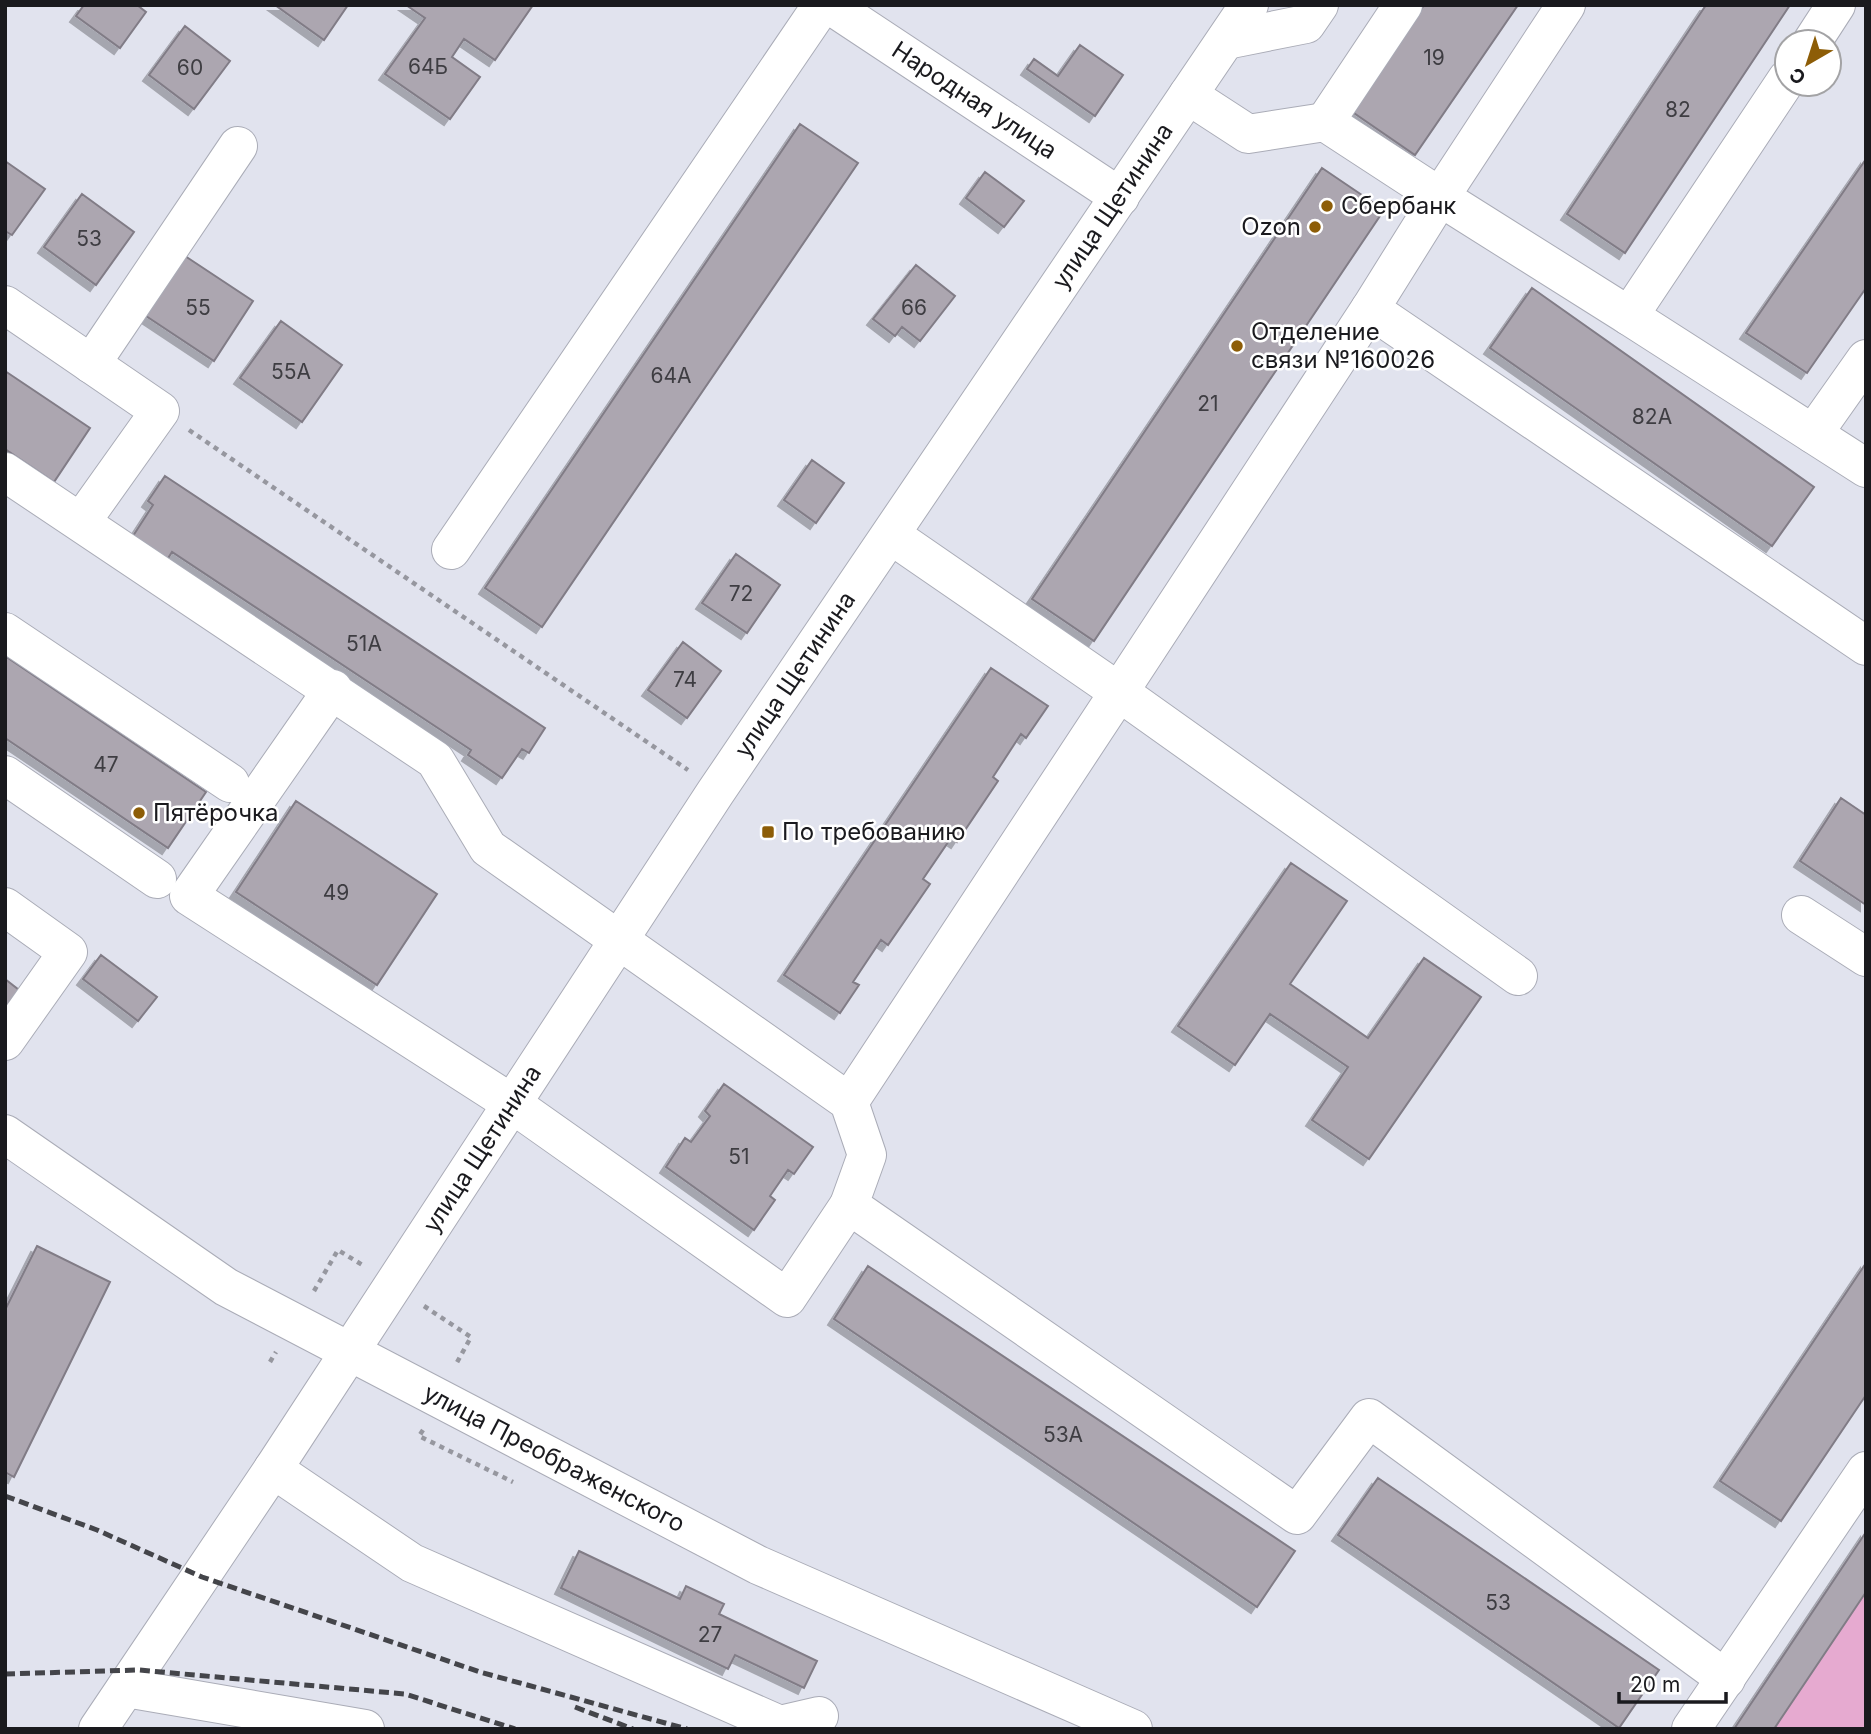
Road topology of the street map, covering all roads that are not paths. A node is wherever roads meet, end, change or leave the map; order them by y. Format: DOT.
graph roads {
  1 [pos="822,5"];
  2 [pos="830,5"];
  3 [pos="1249,5"];
  4 [pos="1319,5"];
  5 [pos="1403,5"];
  6 [pos="1566,5"];
  7 [pos="1836,5"];
  8 [pos="1821,28"];
  9 [pos="1226,40"];
  10 [pos="1188,95"];
  11 [pos="1774,98"];
  12 [pos="1325,122"];
  13 [pos="237,146"];
  14 [pos="1120,197"];
  15 [pos="1440,197"];
  16 [pos="5,305"];
  17 [pos="1370,309"];
  18 [pos="1629,316"];
  19 [pos="1866,359"];
  20 [pos="91,364"];
  21 [pos="1813,434"];
  22 [pos="1866,468"];
  23 [pos="5,472"];
  24 [pos="80,522"];
  25 [pos="891,536"];
  26 [pos="451,550"];
  27 [pos="5,632"];
  28 [pos="1865,642"];
  29 [pos="333,689"];
  30 [pos="1119,692"];
  31 [pos="5,775"];
  32 [pos="230,783"];
  33 [pos="157,879"];
  34 [pos="5,907"];
  35 [pos="1801,915"];
  36 [pos="619,941"];
  37 [pos="1866,957"];
  38 [pos="1518,976"];
  39 [pos="5,1041"];
  40 [pos="849,1102"];
  41 [pos="511,1103"];
  42 [pos="5,1134"];
  43 [pos="849,1205"];
  44 [pos="351,1350"];
  45 [pos="274,1469"];
  46 [pos="1866,1471"];
  47 [pos="1726,1679"];
  48 [pos="126,1688"];
  49 [pos="819,1716"];
  50 [pos="98,1729"];
  51 [pos="365,1729"];
  52 [pos="1133,1729"];
  53 [pos="1691,1729"];
  1 -- 26 [label="street"];
  2 -- 14 [label="street, Народная улица"];
  3 -- 9 [label="street, улица Щетинина"];
  4 -- 9 [label="street"];
  5 -- 12 [label="street"];
  6 -- 15 [label="street"];
  7 -- 8 [label="street"];
  9 -- 10 [label="street, улица Щетинина"];
  10 -- 12 [label="street"];
  10 -- 14 [label="street, улица Щетинина"];
  11 -- 18 [label="street"];
  12 -- 15 [label="street"];
  13 -- 20 [label="street"];
  14 -- 25 [label="street, улица Щетинина"];
  15 -- 17 [label="street"];
  15 -- 18 [label="street"];
  16 -- 20 [label="street"];
  17 -- 28 [label="street"];
  17 -- 30 [label="street"];
  18 -- 21 [label="street"];
  19 -- 21 [label="street"];
  20 -- 24 [label="street"];
  21 -- 22 [label="street"];
  23 -- 24 [label="street"];
  24 -- 29 [label="street"];
  25 -- 30 [label="street"];
  25 -- 36 [label="street, улица Щетинина"];
  27 -- 32 [label="street"];
  29 -- 36 [label="street"];
  29 -- 41 [label="street"];
  30 -- 38 [label="street"];
  30 -- 40 [label="street"];
  31 -- 33 [label="street"];
  34 -- 39 [label="street"];
  35 -- 37 [label="street"];
  36 -- 40 [label="street"];
  36 -- 41 [label="street, улица Щетинина"];
  40 -- 43 [label="street"];
  41 -- 43 [label="street"];
  41 -- 44 [label="street, улица Щетинина"];
  42 -- 44 [label="street, улица Преображенского"];
  43 -- 47 [label="street"];
  44 -- 45 [label="street, улица Щетинина"];
  44 -- 52 [label="street, улица Преображенского"];
  45 -- 48 [label="street, улица Щетинина"];
  45 -- 49 [label="street"];
  46 -- 47 [label="street"];
  47 -- 53 [label="street"];
  48 -- 50 [label="street, улица Щетинина"];
  48 -- 51 [label="street"];
}
